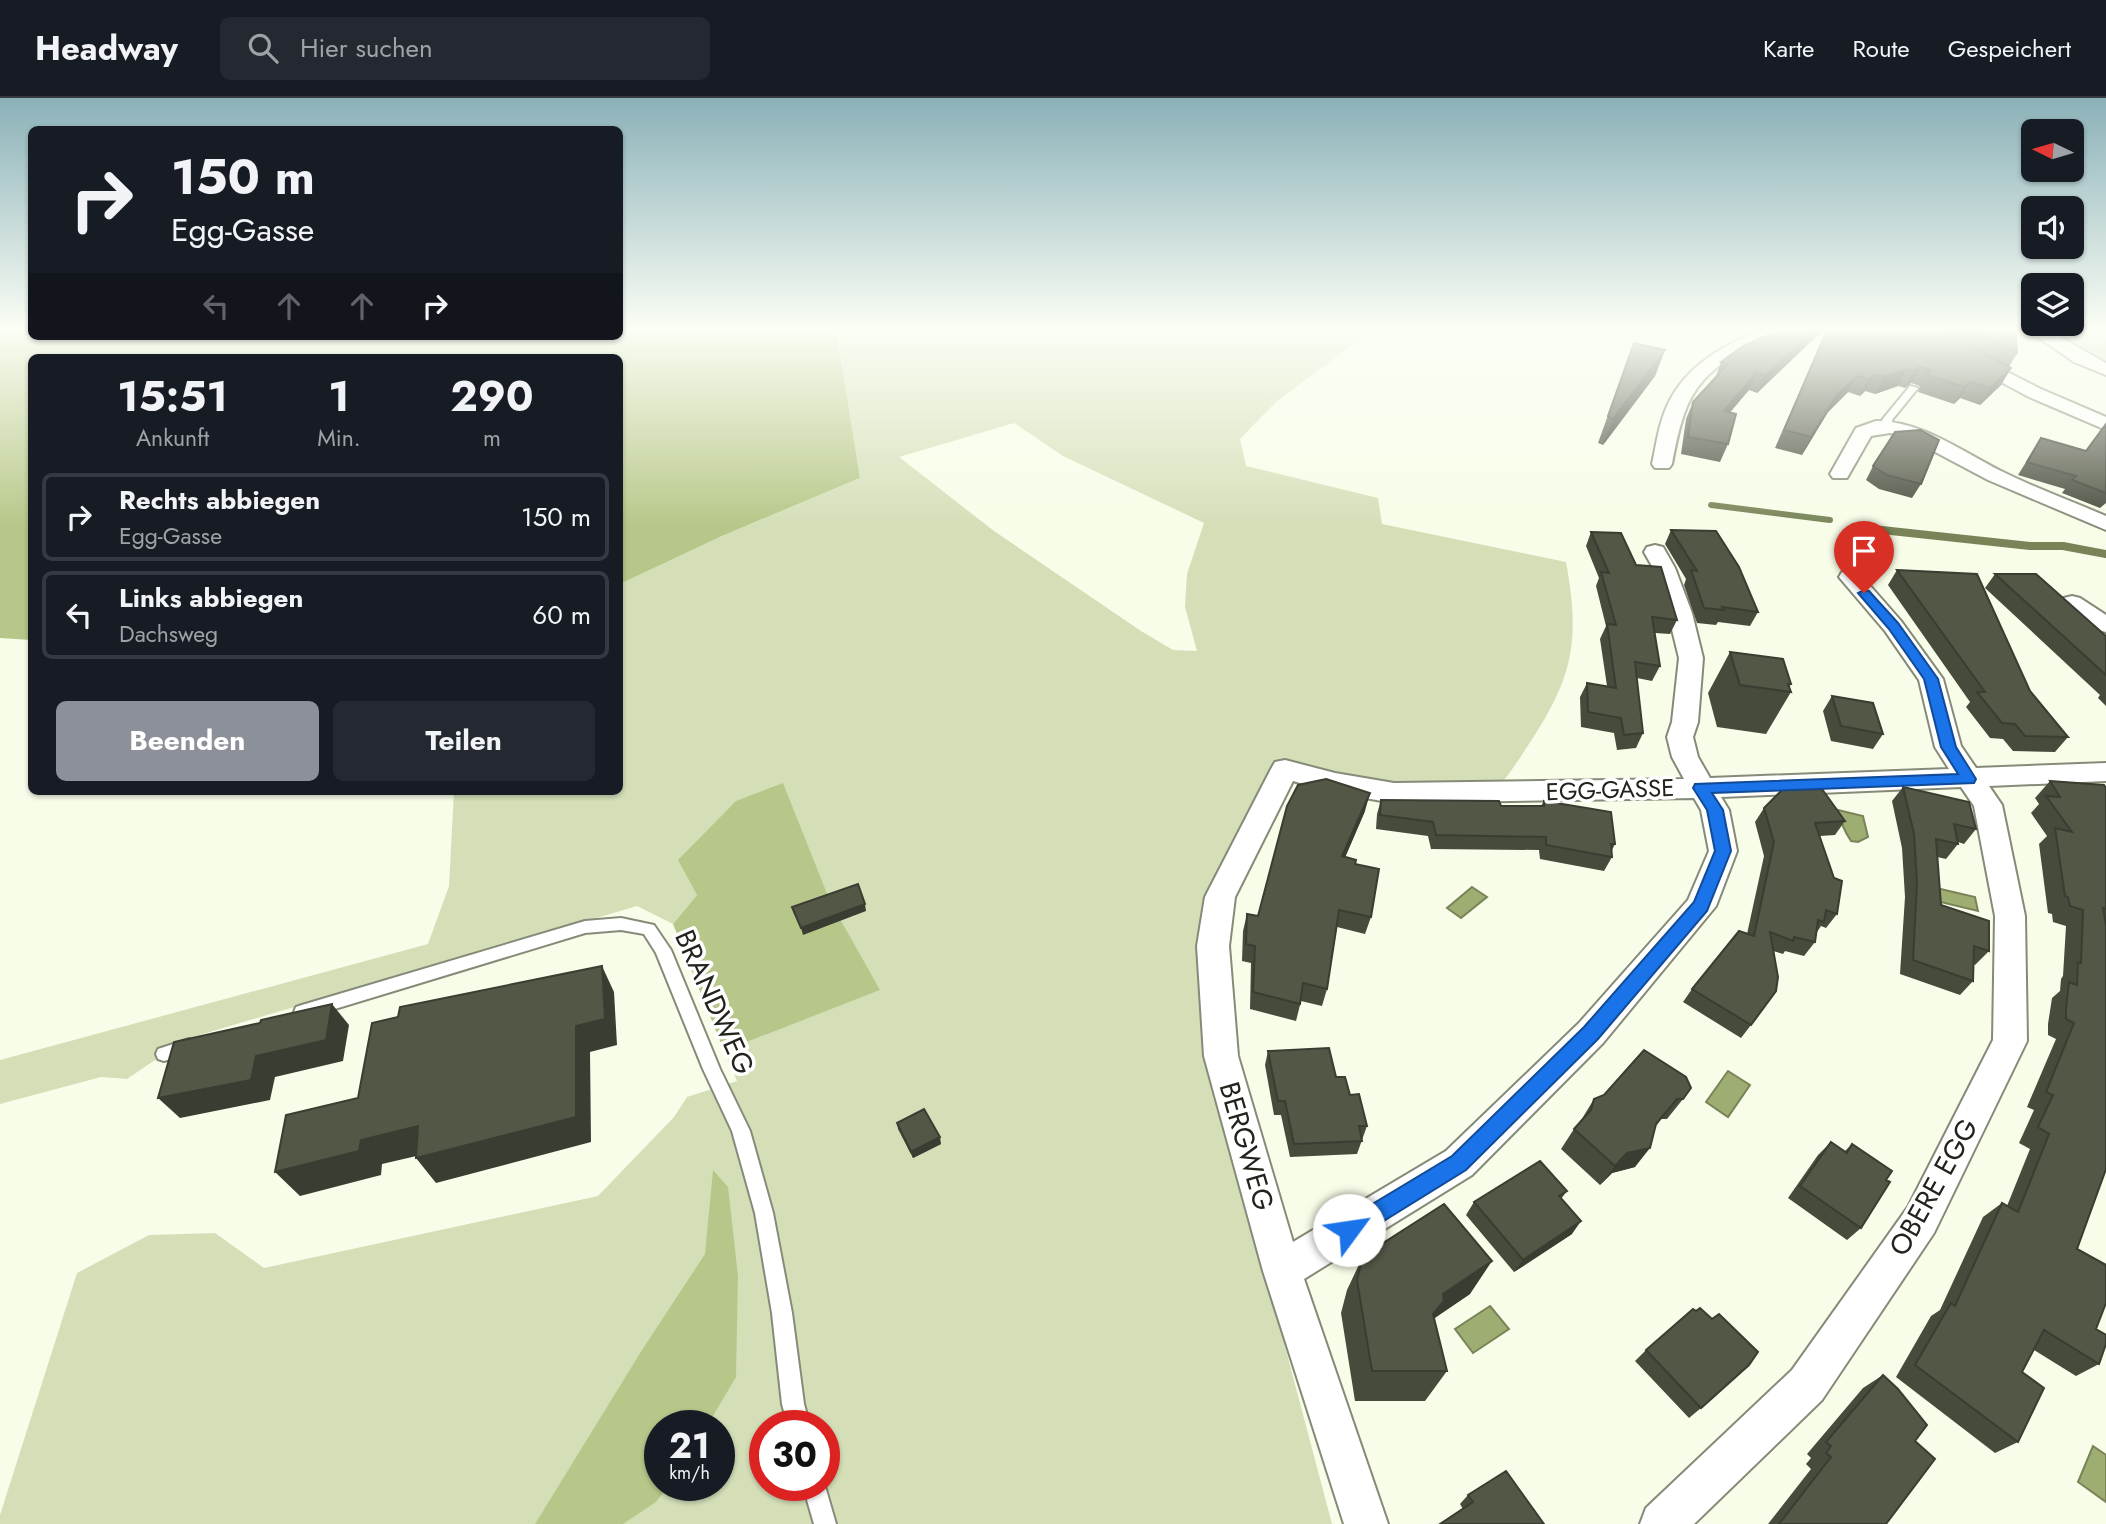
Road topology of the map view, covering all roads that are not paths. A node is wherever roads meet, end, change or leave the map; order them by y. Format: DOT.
graph roads {
  1 [pos="1682,395"];
  2 [pos="1907,395"];
  3 [pos="2039,395"];
  4 [pos="2106,424"];
  5 [pos="1890,427"];
  6 [pos="1662,464"];
  7 [pos="1840,474"];
  8 [pos="2106,524"];
  9 [pos="1655,552"];
  10 [pos="1850,577"];
  11 [pos="2072,603"];
  12 [pos="2106,625"];
  13 [pos="1285,769"];
  14 [pos="2106,772"];
  15 [pos="1969,779"];
  16 [pos="1701,788"];
  17 [pos="283,1018"];
  18 [pos="204,1042"];
  19 [pos="164,1054"];
  20 [pos="1282,1271"];
  21 [pos="795,1410"];
  22 [pos="818,1501"];
  23 [pos="825,1524"];
  24 [pos="1366,1524"];
  25 [pos="1662,1524"];
  1 -- 6 [label="street"];
  2 -- 5 [label="lane"];
  3 -- 4 [label="street"];
  5 -- 7 [label="street"];
  5 -- 8 [label="street"];
  9 -- 16 [label="street"];
  10 -- 15 [label="street, OBERE EGG"];
  11 -- 12 [label="street"];
  13 -- 16 [label="street, EGG-GASSE"];
  13 -- 20 [label="street, BERGWEG"];
  14 -- 15 [label="street, EGG-GASSE"];
  15 -- 16 [label="street, EGG-GASSE"];
  15 -- 25 [label="street, OBERE EGG"];
  16 -- 20 [label="street"];
  17 -- 21 [label="lane, BRANDWEG"];
  18 -- 19 [label="lane"];
  20 -- 24 [label="street, BERGWEG"];
  22 -- 23 [label="lane"];
}
